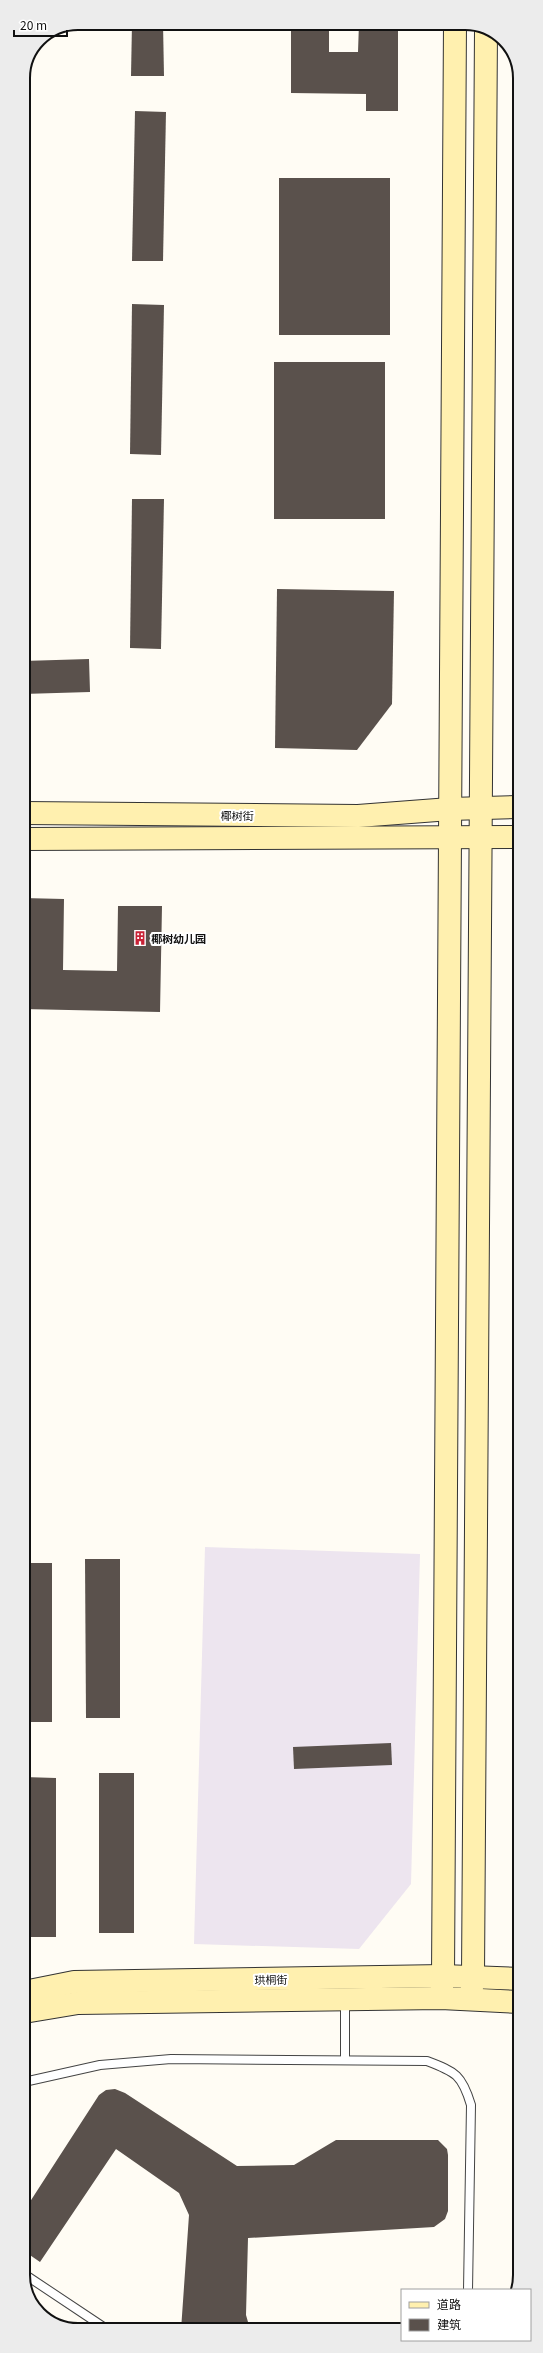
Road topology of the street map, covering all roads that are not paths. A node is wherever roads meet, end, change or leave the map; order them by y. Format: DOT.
graph roads {
  1 [pos="455,30"];
  2 [pos="486,35"];
  3 [pos="513,807"];
  4 [pos="482,808"];
  5 [pos="450,809"];
  6 [pos="30,814"];
  7 [pos="513,837"];
  8 [pos="450,838"];
  9 [pos="482,838"];
  10 [pos="30,839"];
  11 [pos="443,1976"];
  12 [pos="473,1976"];
  13 [pos="513,1979"];
  14 [pos="30,1991"];
  15 [pos="441,1998"];
  16 [pos="471,1998"];
  17 [pos="345,1999"];
  18 [pos="513,2001"];
  19 [pos="30,2011"];
  20 [pos="345,2060"];
  21 [pos="30,2081"];
  22 [pos="30,2278"];
  23 [pos="468,2289"];
  24 [pos="98,2323"];
  1 -- 5 [label="street"];
  2 -- 4 [label="street"];
  3 -- 4 [label="street, 椰树街"];
  4 -- 5 [label="street, 椰树街"];
  4 -- 9 [label="street"];
  5 -- 6 [label="street, 椰树街"];
  5 -- 8 [label="street"];
  7 -- 9 [label="street"];
  8 -- 9 [label="street"];
  8 -- 10 [label="street"];
  8 -- 11 [label="street"];
  9 -- 12 [label="street"];
  11 -- 12 [label="street, 珙桐街"];
  11 -- 14 [label="street, 珙桐街"];
  11 -- 15 [label="street"];
  12 -- 13 [label="street, 珙桐街"];
  12 -- 16 [label="street"];
  15 -- 16 [label="street, 珙桐街"];
  15 -- 17 [label="street, 珙桐街"];
  16 -- 18 [label="street, 珙桐街"];
  17 -- 19 [label="street, 珙桐街"];
  17 -- 20 [label="lane"];
  20 -- 21 [label="lane"];
  20 -- 23 [label="lane"];
  22 -- 24 [label="lane"];
}
